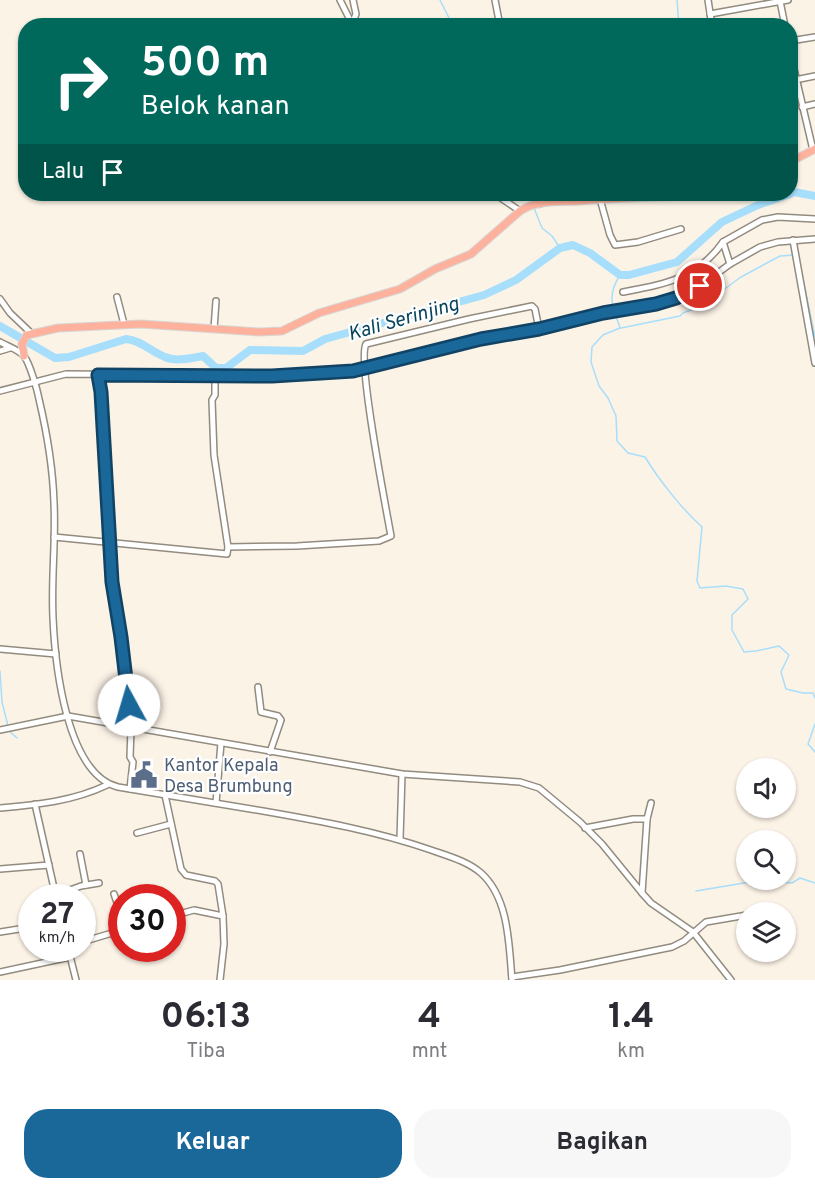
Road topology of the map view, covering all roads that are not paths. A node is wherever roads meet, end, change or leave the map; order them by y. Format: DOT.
graph roads {
  1 [pos="340,0"];
  2 [pos="353,0"];
  3 [pos="495,0"];
  4 [pos="708,0"];
  5 [pos="788,0"];
  6 [pos="780,1"];
  7 [pos="710,14"];
  8 [pos="349,18"];
  9 [pos="355,18"];
  10 [pos="498,18"];
  11 [pos="711,18"];
  12 [pos="783,18"];
  13 [pos="815,37"];
  14 [pos="798,40"];
  15 [pos="815,76"];
  16 [pos="798,79"];
  17 [pos="798,94"];
  18 [pos="815,104"];
  19 [pos="802,107"];
  20 [pos="814,149"];
  21 [pos="798,158"];
  22 [pos="505,201"];
  23 [pos="536,201"];
  24 [pos="568,201"];
  25 [pos="602,201"];
  26 [pos="536,205"];
  27 [pos="520,211"];
  28 [pos="815,219"];
  29 [pos="681,229"];
  30 [pos="815,239"];
  31 [pos="793,240"];
  32 [pos="723,242"];
  33 [pos="730,264"];
  34 [pos="623,292"];
  35 [pos="117,297"];
  36 [pos="0,299"];
  37 [pos="216,301"];
  38 [pos="124,324"];
  39 [pos="214,329"];
  40 [pos="539,329"];
  41 [pos="26,338"];
  42 [pos="0,342"];
  43 [pos="10,348"];
  44 [pos="0,351"];
  45 [pos="24,356"];
  46 [pos="815,363"];
  47 [pos="364,368"];
  48 [pos="98,375"];
  49 [pos="214,376"];
  50 [pos="34,381"];
  51 [pos="0,391"];
  52 [pos="54,537"];
  53 [pos="111,542"];
  54 [pos="228,547"];
  55 [pos="0,649"];
  56 [pos="56,654"];
  57 [pos="258,687"];
  58 [pos="68,716"];
  59 [pos="131,728"];
  60 [pos="0,730"];
  61 [pos="221,744"];
  62 [pos="270,752"];
  63 [pos="402,774"];
  64 [pos="107,784"];
  65 [pos="130,789"];
  66 [pos="165,795"];
  67 [pos="216,803"];
  68 [pos="651,803"];
  69 [pos="35,804"];
  70 [pos="0,808"];
  71 [pos="647,819"];
  72 [pos="171,824"];
  73 [pos="585,828"];
  74 [pos="137,833"];
  75 [pos="400,839"];
  76 [pos="80,854"];
  77 [pos="49,865"];
  78 [pos="0,869"];
  79 [pos="99,883"];
  80 [pos="53,884"];
  81 [pos="87,884"];
  82 [pos="93,884"];
  83 [pos="642,892"];
  84 [pos="186,912"];
  85 [pos="223,916"];
  86 [pos="736,917"];
  87 [pos="18,929"];
  88 [pos="0,932"];
  89 [pos="693,932"];
  90 [pos="47,962"];
  91 [pos="71,962"];
  92 [pos="0,972"];
  93 [pos="512,978"];
  94 [pos="76,980"];
  95 [pos="220,980"];
  96 [pos="731,980"];
  1 -- 8 [label="street"];
  2 -- 9 [label="street"];
  3 -- 10 [label="street"];
  4 -- 7 [label="street"];
  5 -- 6 [label="street"];
  6 -- 7 [label="street"];
  6 -- 12 [label="street"];
  7 -- 11 [label="street"];
  13 -- 14 [label="street"];
  15 -- 16 [label="street"];
  17 -- 19 [label="street"];
  18 -- 19 [label="street"];
  19 -- 20 [label="street"];
  20 -- 21 [label="main road"];
  22 -- 27 [label="street"];
  23 -- 26 [label="street"];
  24 -- 26 [label="main road"];
  25 -- 29 [label="street"];
  26 -- 27 [label="main road"];
  27 -- 39 [label="main road"];
  28 -- 32 [label="street"];
  30 -- 31 [label="street"];
  31 -- 33 [label="street"];
  31 -- 46 [label="street"];
  32 -- 33 [label="street"];
  32 -- 34 [label="street"];
  33 -- 40 [label="street"];
  35 -- 38 [label="street"];
  36 -- 41 [label="street"];
  37 -- 39 [label="street"];
  38 -- 39 [label="main road"];
  38 -- 41 [label="main road"];
  40 -- 47 [label="street"];
  40 -- 47 [label="street"];
  41 -- 45 [label="main road"];
  42 -- 43 [label="street"];
  43 -- 44 [label="street"];
  43 -- 45 [label="street"];
  45 -- 50 [label="street"];
  47 -- 49 [label="street"];
  47 -- 54 [label="street"];
  48 -- 49 [label="street"];
  48 -- 50 [label="street"];
  48 -- 53 [label="street"];
  49 -- 54 [label="street"];
  50 -- 51 [label="street"];
  50 -- 52 [label="street"];
  52 -- 53 [label="street"];
  52 -- 56 [label="street"];
  53 -- 54 [label="street"];
  53 -- 59 [label="street"];
  55 -- 56 [label="street"];
  56 -- 58 [label="street"];
  57 -- 62 [label="street"];
  58 -- 59 [label="street"];
  58 -- 60 [label="street"];
  58 -- 64 [label="street"];
  59 -- 61 [label="street"];
  59 -- 65 [label="street"];
  61 -- 62 [label="street"];
  61 -- 67 [label="street"];
  62 -- 63 [label="street"];
  63 -- 73 [label="street"];
  63 -- 75 [label="street"];
  64 -- 65 [label="street"];
  64 -- 69 [label="street"];
  65 -- 66 [label="street"];
  66 -- 67 [label="street"];
  66 -- 72 [label="street"];
  67 -- 75 [label="street"];
  68 -- 71 [label="street"];
  69 -- 70 [label="street"];
  69 -- 77 [label="street"];
  71 -- 73 [label="street"];
  71 -- 83 [label="street"];
  72 -- 74 [label="street"];
  72 -- 85 [label="street"];
  73 -- 83 [label="street"];
  75 -- 93 [label="street"];
  76 -- 81 [label="street"];
  77 -- 78 [label="street"];
  77 -- 80 [label="street"];
  79 -- 82 [label="street"];
  83 -- 89 [label="street"];
  84 -- 85 [label="street"];
  85 -- 95 [label="street"];
  86 -- 89 [label="street"];
  87 -- 88 [label="street"];
  89 -- 93 [label="street"];
  89 -- 96 [label="street"];
  90 -- 92 [label="street"];
  91 -- 94 [label="street"];
}
